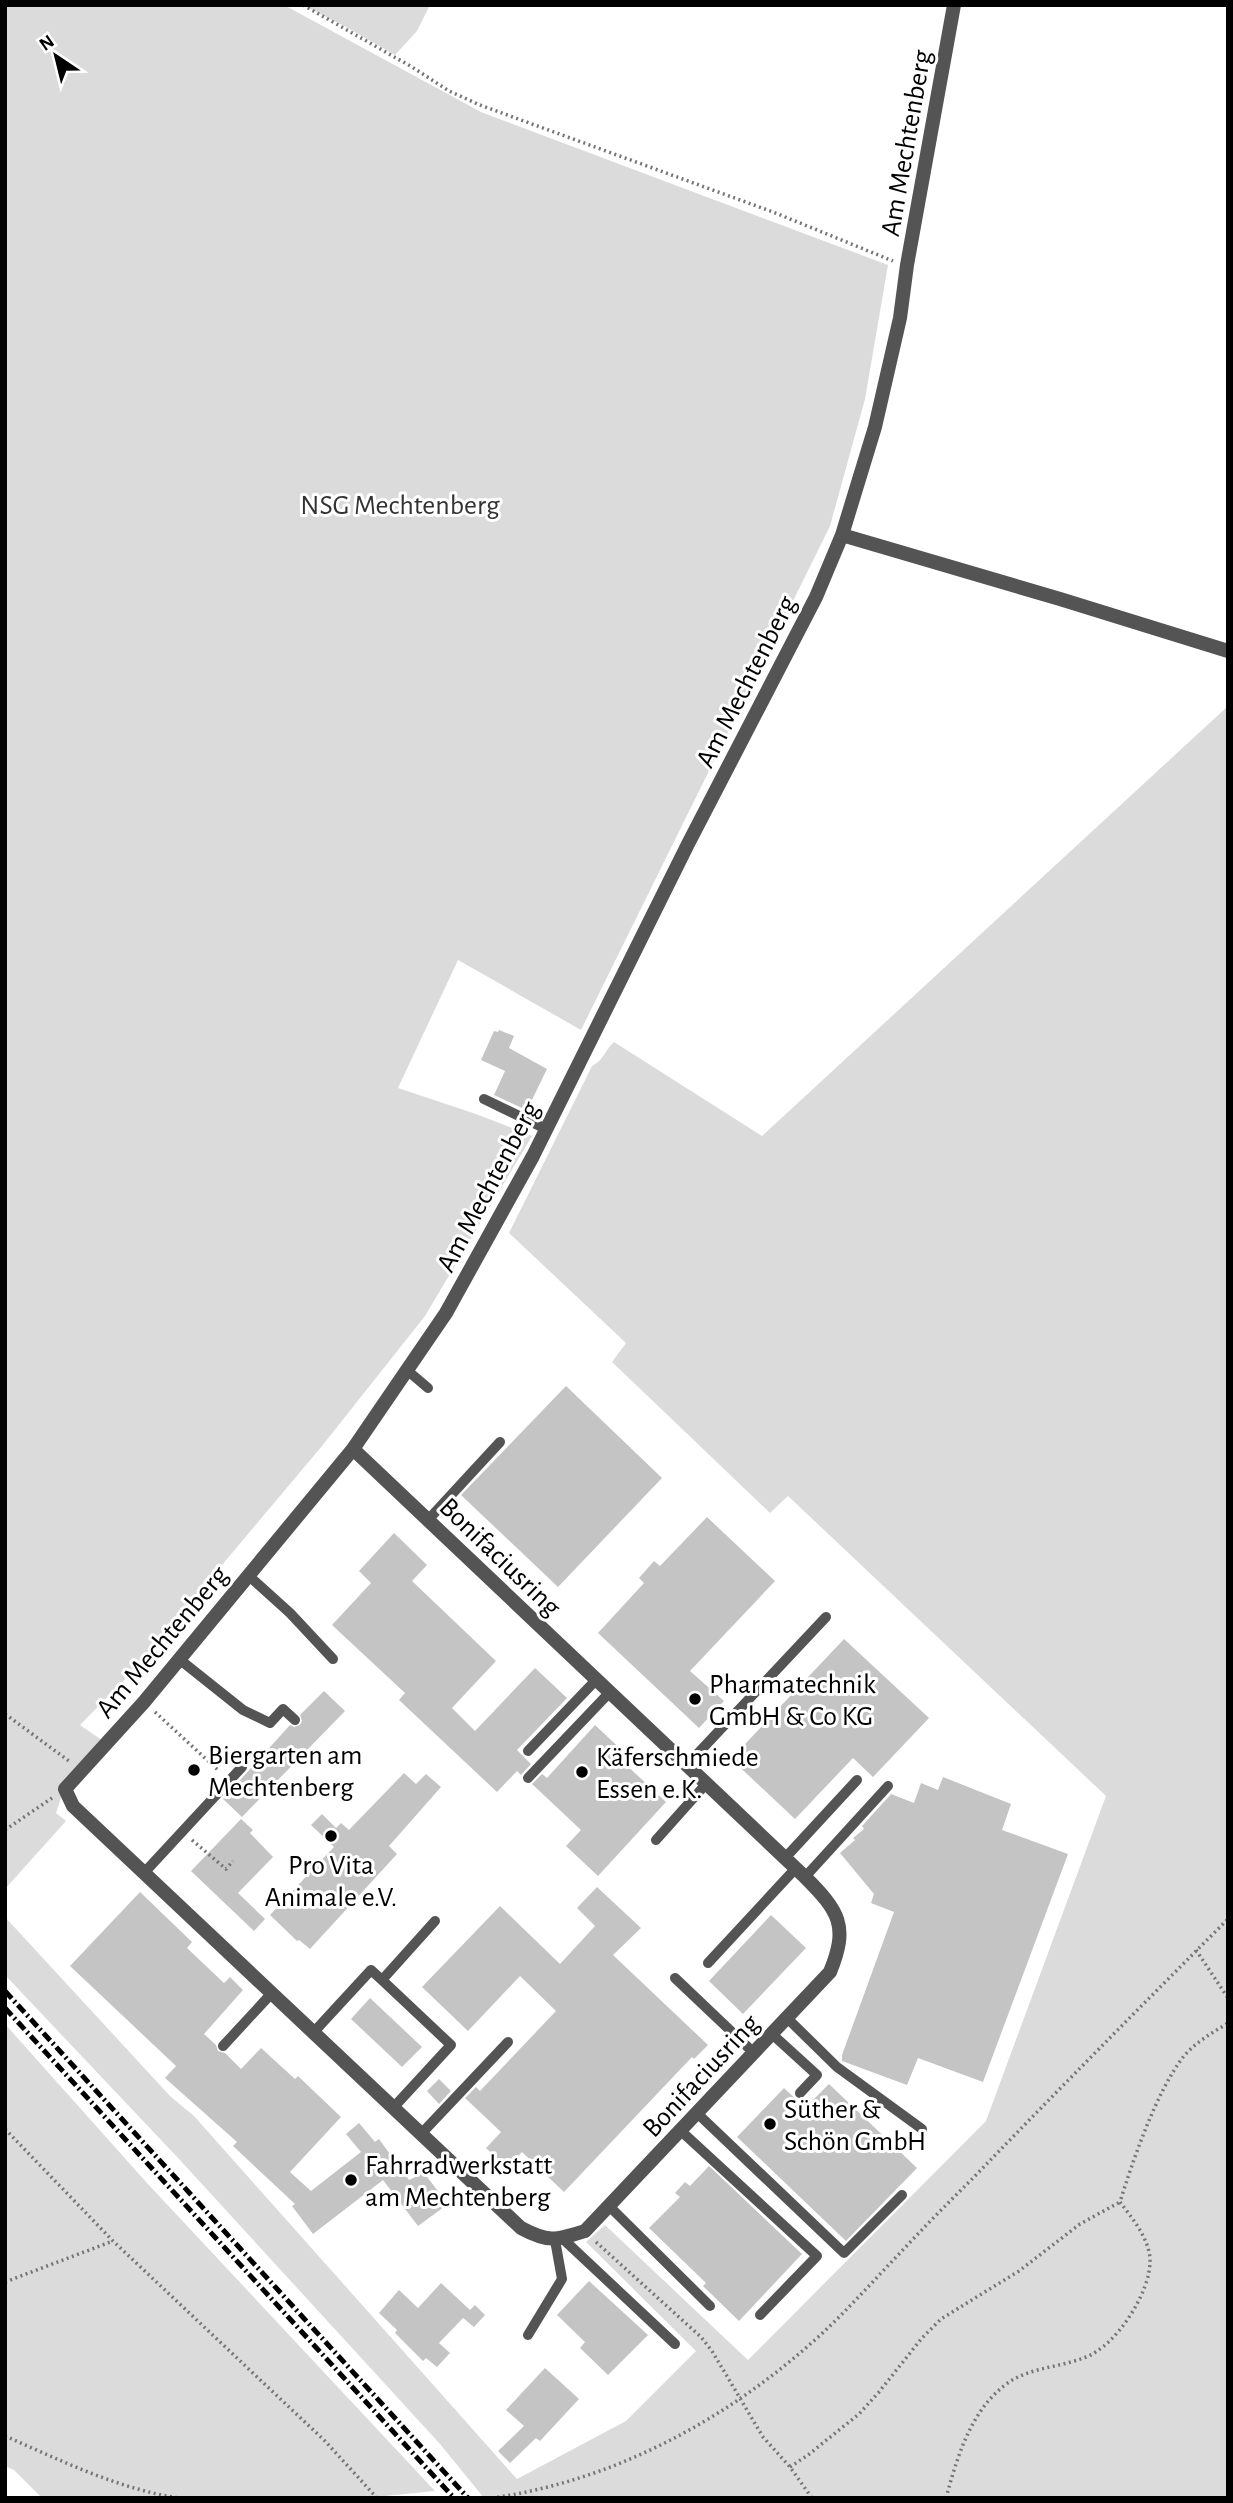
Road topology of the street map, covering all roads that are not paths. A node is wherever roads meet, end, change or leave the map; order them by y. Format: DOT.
graph roads {
  1 [pos="954,5"];
  2 [pos="842,535"];
  3 [pos="1228,652"];
  4 [pos="484,1099"];
  5 [pos="546,1129"];
  6 [pos="408,1371"];
  7 [pos="428,1388"];
  8 [pos="500,1442"];
  9 [pos="353,1448"];
  10 [pos="428,1520"];
  11 [pos="249,1576"];
  12 [pos="826,1616"];
  13 [pos="179,1659"];
  14 [pos="333,1659"];
  15 [pos="596,1680"];
  16 [pos="610,1692"];
  17 [pos="295,1720"];
  18 [pos="528,1751"];
  19 [pos="687,1765"];
  20 [pos="242,1767"];
  21 [pos="528,1778"];
  22 [pos="857,1780"];
  23 [pos="706,1784"];
  24 [pos="888,1786"];
  25 [pos="656,1840"];
  26 [pos="795,1868"];
  27 [pos="143,1874"];
  28 [pos="435,1921"];
  29 [pos="708,1963"];
  30 [pos="674,1978"];
  31 [pos="382,1980"];
  32 [pos="271,1994"];
  33 [pos="787,2018"];
  34 [pos="313,2033"];
  35 [pos="772,2034"];
  36 [pos="508,2042"];
  37 [pos="223,2046"];
  38 [pos="754,2053"];
  39 [pos="800,2093"];
  40 [pos="393,2108"];
  41 [pos="698,2114"];
  42 [pos="922,2129"];
  43 [pos="681,2132"];
  44 [pos="421,2134"];
  45 [pos="902,2195"];
  46 [pos="609,2206"];
  47 [pos="558,2239"];
  48 [pos="710,2306"];
  49 [pos="760,2315"];
  50 [pos="528,2335"];
  51 [pos="675,2344"];
  1 -- 2 [label="street, Am Mechtenberg"];
  2 -- 3 [label="street"];
  2 -- 5 [label="street, Am Mechtenberg"];
  4 -- 5 [label="lane"];
  5 -- 6 [label="street, Am Mechtenberg"];
  6 -- 7 [label="lane"];
  6 -- 9 [label="street, Am Mechtenberg"];
  8 -- 10 [label="lane"];
  9 -- 10 [label="street, Bonifaciusring"];
  9 -- 11 [label="street, Am Mechtenberg"];
  10 -- 15 [label="street, Bonifaciusring"];
  11 -- 13 [label="street, Am Mechtenberg"];
  11 -- 14 [label="lane"];
  12 -- 19 [label="lane"];
  13 -- 17 [label="lane"];
  13 -- 27 [label="street, Am Mechtenberg"];
  15 -- 16 [label="street, Bonifaciusring"];
  15 -- 18 [label="lane"];
  16 -- 19 [label="street, Bonifaciusring"];
  16 -- 21 [label="lane"];
  19 -- 23 [label="street, Bonifaciusring"];
  20 -- 27 [label="lane"];
  22 -- 26 [label="lane"];
  23 -- 25 [label="lane"];
  23 -- 26 [label="street, Bonifaciusring"];
  24 -- 26 [label="lane"];
  26 -- 29 [label="lane"];
  26 -- 33 [label="street, Bonifaciusring"];
  27 -- 32 [label="street"];
  28 -- 31 [label="lane"];
  30 -- 38 [label="lane"];
  31 -- 34 [label="lane"];
  31 -- 40 [label="lane"];
  32 -- 34 [label="street"];
  32 -- 37 [label="lane"];
  33 -- 35 [label="street, Bonifaciusring"];
  33 -- 42 [label="lane"];
  34 -- 40 [label="street"];
  35 -- 38 [label="street, Bonifaciusring"];
  35 -- 39 [label="lane"];
  36 -- 44 [label="lane"];
  38 -- 41 [label="street, Bonifaciusring"];
  40 -- 44 [label="street"];
  41 -- 43 [label="street, Bonifaciusring"];
  41 -- 45 [label="lane"];
  43 -- 46 [label="street, Bonifaciusring"];
  43 -- 49 [label="lane"];
  44 -- 47 [label="street"];
  46 -- 47 [label="street, Bonifaciusring"];
  46 -- 48 [label="lane"];
  47 -- 50 [label="lane"];
  47 -- 51 [label="lane"];
}
